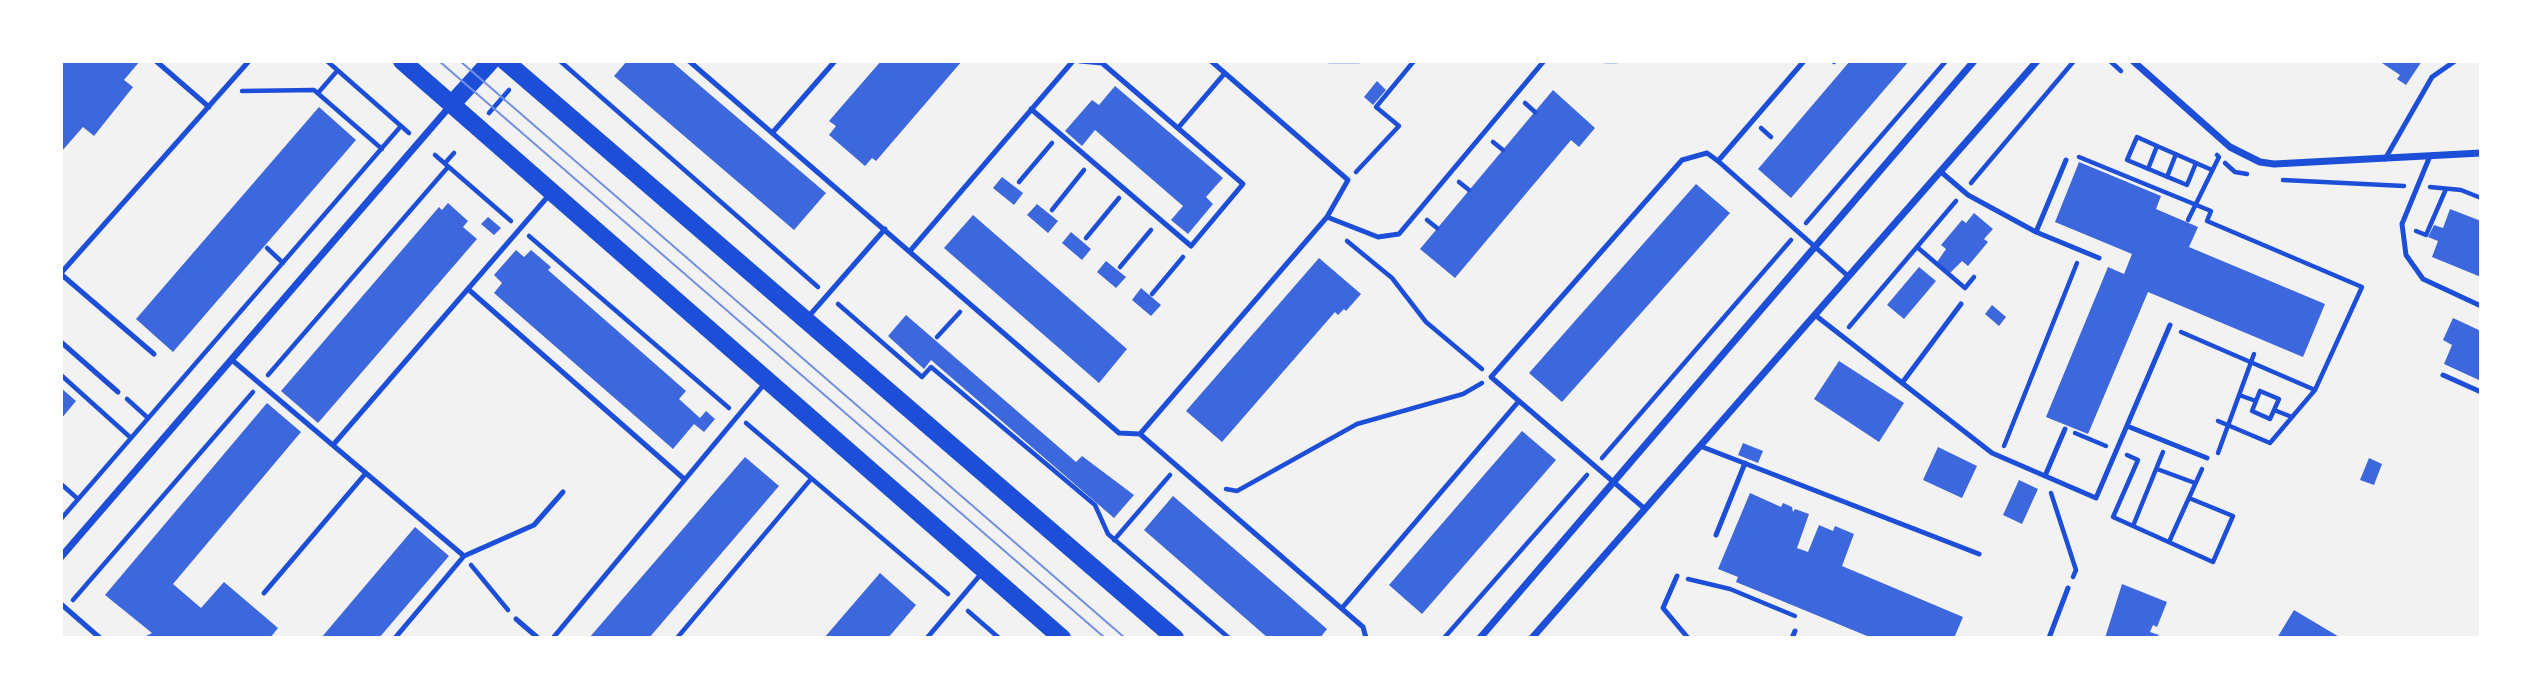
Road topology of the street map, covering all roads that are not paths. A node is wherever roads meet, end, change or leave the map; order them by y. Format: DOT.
graph roads {
  1 [pos="156,61"];
  2 [pos="249,61"];
  3 [pos="402,61"];
  4 [pos="491,61"];
  5 [pos="505,61"];
  6 [pos="690,61"];
  7 [pos="835,61"];
  8 [pos="1073,61"];
  9 [pos="1080,61"];
  10 [pos="1211,61"];
  11 [pos="1544,61"];
  12 [pos="1804,61"];
  13 [pos="1974,61"];
  14 [pos="2037,61"];
  15 [pos="2133,61"];
  16 [pos="2455,61"];
  17 [pos="1225,73"];
  18 [pos="452,104"];
  19 [pos="209,107"];
  20 [pos="1031,109"];
  21 [pos="1178,128"];
  22 [pos="773,132"];
  23 [pos="2481,153"];
  24 [pos="2430,156"];
  25 [pos="2385,159"];
  26 [pos="2066,160"];
  27 [pos="1718,162"];
  28 [pos="1940,171"];
  29 [pos="552,192"];
  30 [pos="1327,217"];
  31 [pos="885,229"];
  32 [pos="2036,232"];
  33 [pos="1815,247"];
  34 [pos="910,251"];
  35 [pos="2099,258"];
  36 [pos="62,274"];
  37 [pos="1849,276"];
  38 [pos="468,289"];
  39 [pos="1961,304"];
  40 [pos="2481,306"];
  41 [pos="1815,316"];
  42 [pos="806,320"];
  43 [pos="2169,326"];
  44 [pos="61,342"];
  45 [pos="154,354"];
  46 [pos="232,360"];
  47 [pos="2443,375"];
  48 [pos="768,380"];
  49 [pos="1902,383"];
  50 [pos="118,391"];
  51 [pos="2481,391"];
  52 [pos="1519,401"];
  53 [pos="2127,426"];
  54 [pos="2064,429"];
  55 [pos="1140,434"];
  56 [pos="333,445"];
  57 [pos="1700,446"];
  58 [pos="2207,458"];
  59 [pos="1745,463"];
  60 [pos="366,473"];
  61 [pos="2045,475"];
  62 [pos="683,478"];
  63 [pos="1613,482"];
  64 [pos="563,492"];
  65 [pos="1645,509"];
  66 [pos="1716,535"];
  67 [pos="1979,554"];
  68 [pos="464,556"];
  69 [pos="61,557"];
  70 [pos="984,570"];
  71 [pos="1677,576"];
  72 [pos="2068,589"];
  73 [pos="264,593"];
  74 [pos="61,604"];
  75 [pos="1342,608"];
  76 [pos="516,619"];
  77 [pos="1795,631"];
  78 [pos="100,638"];
  79 [pos="395,638"];
  80 [pos="538,638"];
  81 [pos="553,638"];
  82 [pos="927,638"];
  83 [pos="1062,638"];
  84 [pos="1175,638"];
  85 [pos="1366,638"];
  86 [pos="1480,638"];
  87 [pos="1531,638"];
  88 [pos="1688,638"];
  89 [pos="1792,638"];
  90 [pos="2049,638"];
  1 -- 19 [label="lane"];
  2 -- 19 [label="lane"];
  3 -- 18 [label="main road"];
  4 -- 18 [label="main road"];
  5 -- 42 [label="main road"];
  6 -- 22 [label="lane"];
  7 -- 22 [label="lane"];
  8 -- 20 [label="lane"];
  9 -- 21 [label="lane"];
  10 -- 17 [label="lane"];
  11 -- 30 [label="lane"];
  12 -- 27 [label="lane"];
  13 -- 33 [label="street"];
  14 -- 28 [label="street"];
  15 -- 25 [label="street"];
  16 -- 25 [label="lane"];
  17 -- 21 [label="lane"];
  17 -- 30 [label="lane"];
  18 -- 29 [label="main road"];
  18 -- 46 [label="street"];
  19 -- 36 [label="lane"];
  20 -- 21 [label="lane"];
  20 -- 34 [label="lane"];
  22 -- 31 [label="lane"];
  23 -- 24 [label="street"];
  24 -- 25 [label="street"];
  24 -- 40 [label="lane"];
  26 -- 32 [label="lane"];
  27 -- 33 [label="lane"];
  27 -- 52 [label="lane"];
  28 -- 32 [label="lane"];
  28 -- 37 [label="street"];
  29 -- 38 [label="lane"];
  29 -- 48 [label="main road"];
  30 -- 55 [label="lane"];
  31 -- 34 [label="lane"];
  31 -- 42 [label="lane"];
  32 -- 35 [label="lane"];
  33 -- 37 [label="lane"];
  33 -- 63 [label="street"];
  34 -- 55 [label="lane"];
  36 -- 45 [label="lane"];
  37 -- 41 [label="street"];
  38 -- 56 [label="lane"];
  38 -- 62 [label="lane"];
  39 -- 49 [label="lane"];
  41 -- 49 [label="lane"];
  41 -- 57 [label="street"];
  42 -- 84 [label="main road"];
  43 -- 53 [label="lane"];
  44 -- 50 [label="lane"];
  46 -- 56 [label="lane"];
  46 -- 69 [label="street"];
  47 -- 51 [label="lane"];
  48 -- 62 [label="lane"];
  48 -- 70 [label="main road"];
  49 -- 61 [label="lane"];
  52 -- 63 [label="lane"];
  52 -- 75 [label="lane"];
  53 -- 58 [label="lane"];
  53 -- 61 [label="lane"];
  54 -- 61 [label="lane"];
  55 -- 75 [label="lane"];
  56 -- 60 [label="lane"];
  57 -- 59 [label="lane"];
  57 -- 65 [label="street"];
  59 -- 66 [label="lane"];
  59 -- 67 [label="lane"];
  60 -- 68 [label="lane"];
  60 -- 73 [label="lane"];
  62 -- 81 [label="lane"];
  63 -- 65 [label="lane"];
  63 -- 86 [label="street"];
  64 -- 68 [label="lane"];
  65 -- 87 [label="street"];
  68 -- 79 [label="lane"];
  70 -- 82 [label="lane"];
  70 -- 83 [label="main road"];
  71 -- 88 [label="lane"];
  72 -- 90 [label="lane"];
  74 -- 78 [label="lane"];
  75 -- 85 [label="lane"];
  76 -- 80 [label="lane"];
  77 -- 89 [label="lane"];
}
